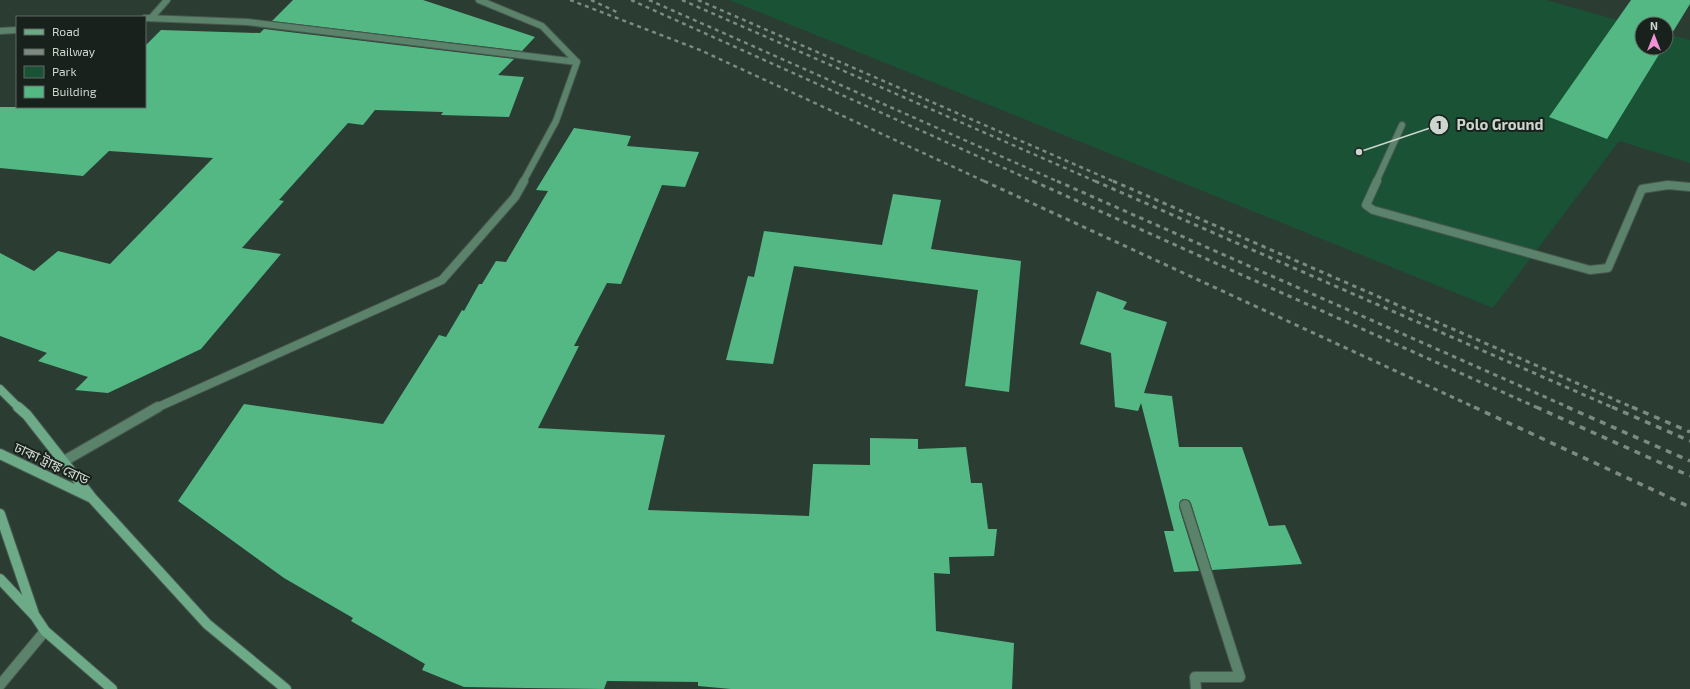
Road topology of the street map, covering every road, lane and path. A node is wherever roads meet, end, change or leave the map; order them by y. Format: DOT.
graph roads {
  1 [pos="167,0"];
  2 [pos="479,0"];
  3 [pos="152,17"];
  4 [pos="146,18"];
  5 [pos="16,30"];
  6 [pos="0,31"];
  7 [pos="577,62"];
  8 [pos="1402,125"];
  9 [pos="1690,187"];
  10 [pos="0,389"];
  11 [pos="0,454"];
  12 [pos="64,461"];
  13 [pos="92,498"];
  14 [pos="1185,505"];
  15 [pos="0,514"];
  16 [pos="0,579"];
  17 [pos="35,616"];
  18 [pos="45,631"];
  19 [pos="0,685"];
  20 [pos="112,689"];
  21 [pos="286,689"];
  22 [pos="1196,689"];
  1 -- 3 [label="street"];
  2 -- 7 [label="street"];
  3 -- 4 [label="street"];
  3 -- 7 [label="street"];
  5 -- 6 [label="street"];
  7 -- 12 [label="street"];
  8 -- 9 [label="street"];
  10 -- 12 [label="main road"];
  11 -- 13 [label="main road, ঢাকা ট্রাঙ্ক রোড"];
  12 -- 13 [label="main road"];
  13 -- 21 [label="main road"];
  14 -- 22 [label="street"];
  15 -- 17 [label="main road"];
  16 -- 17 [label="main road"];
  17 -- 18 [label="main road"];
  18 -- 19 [label="street"];
  18 -- 20 [label="main road"];
}
